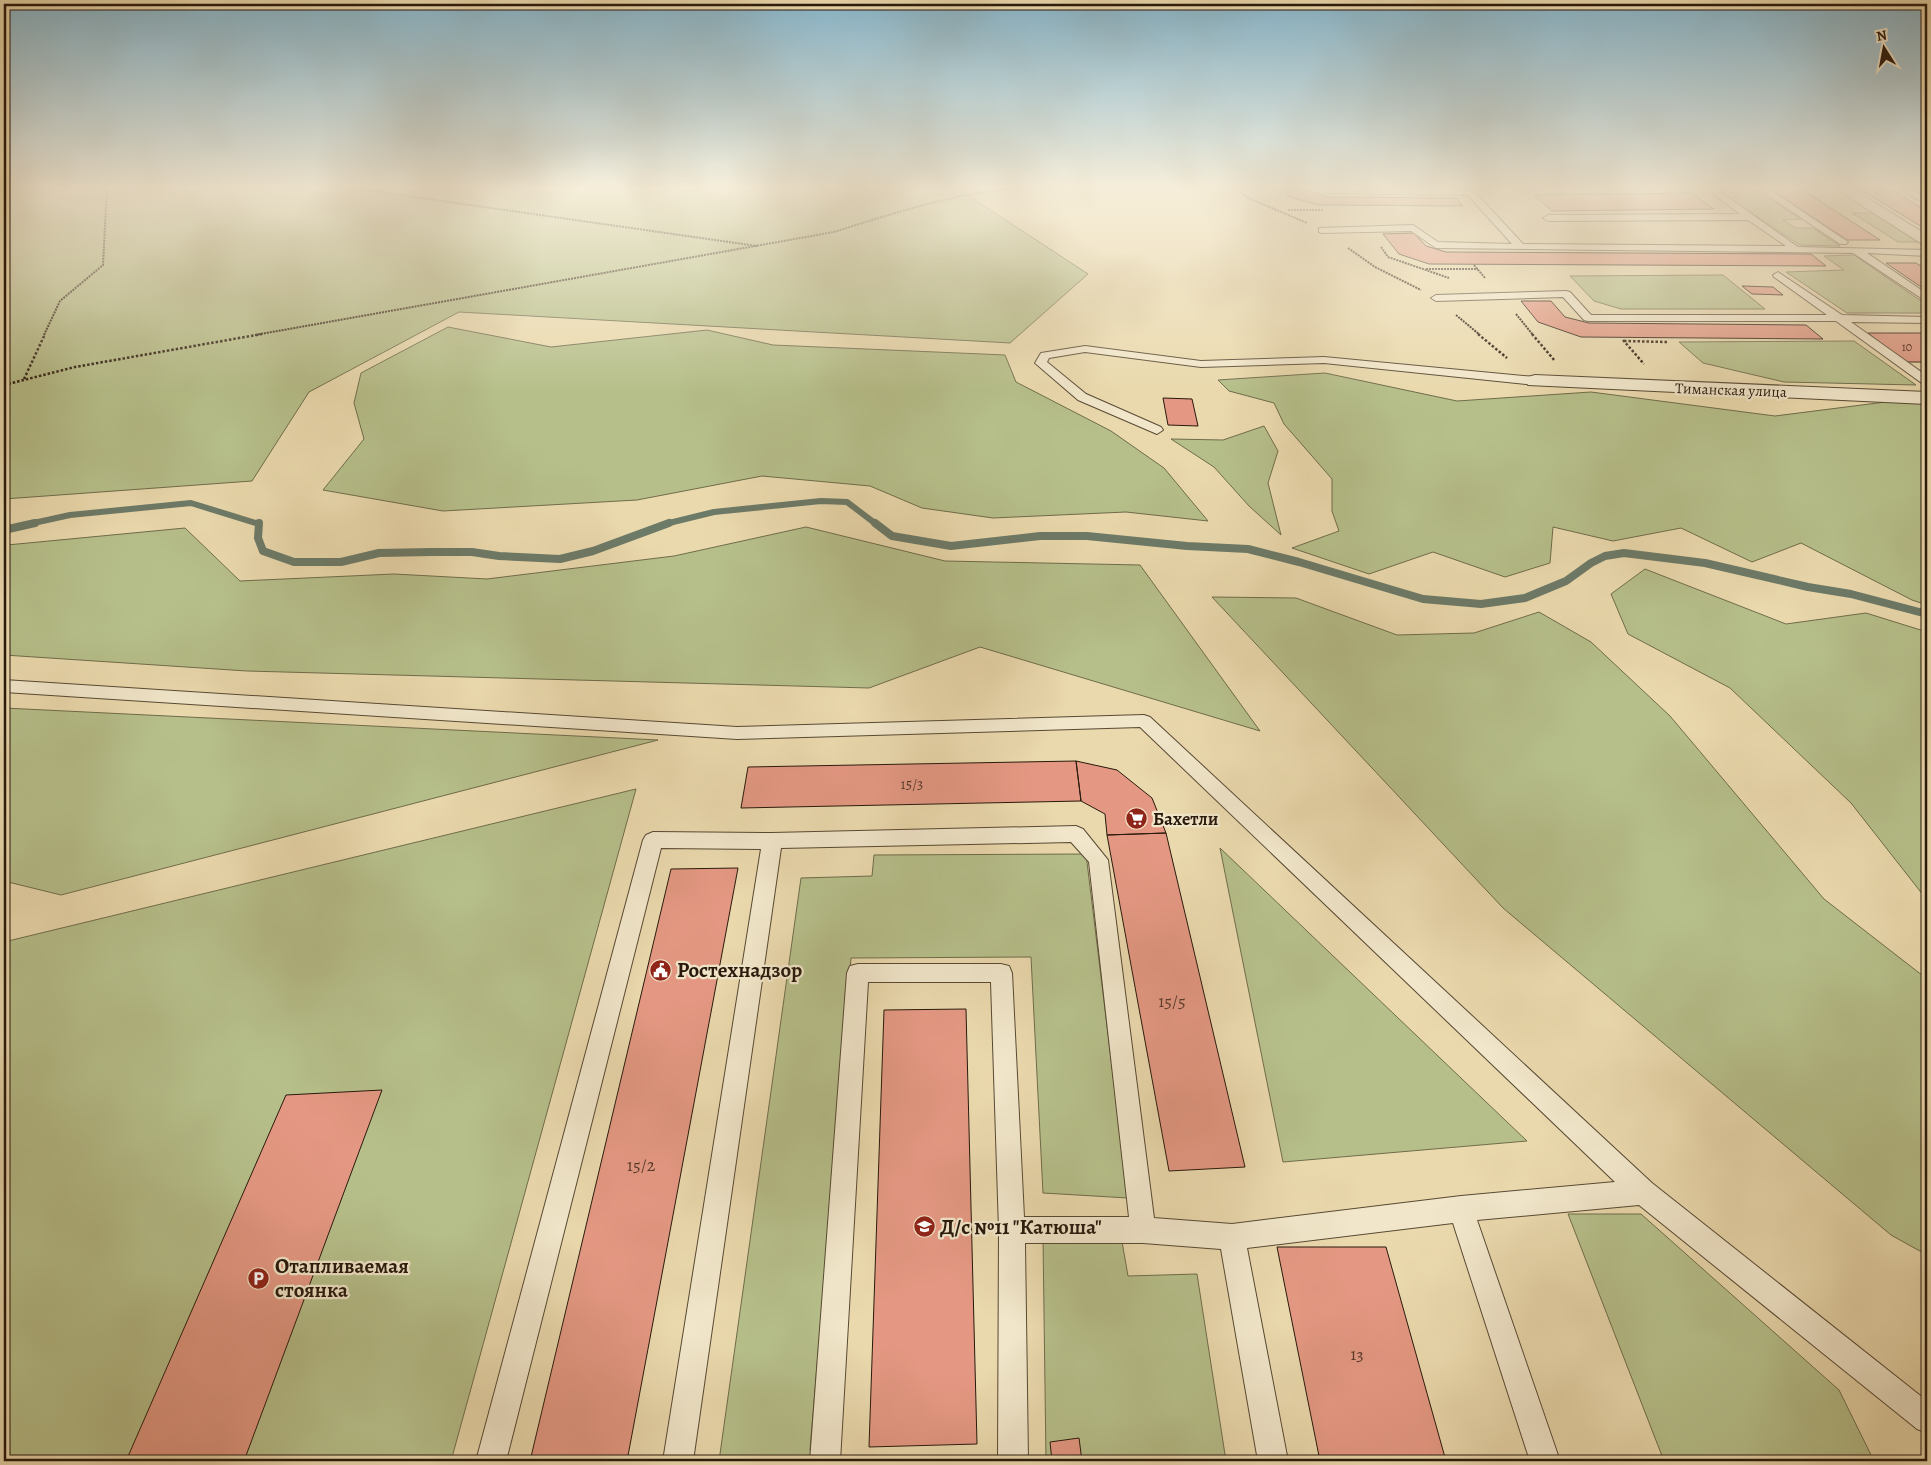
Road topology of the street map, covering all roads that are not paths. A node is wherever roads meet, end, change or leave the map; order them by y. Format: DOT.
graph roads {
  1 [pos="1861,254"];
  2 [pos="1778,275"];
  3 [pos="1436,298"];
  4 [pos="1927,300"];
  5 [pos="1839,318"];
  6 [pos="1927,320"];
  7 [pos="1535,381"];
  8 [pos="1927,381"];
  9 [pos="1927,398"];
  10 [pos="1156,430"];
  11 [pos="4,686"];
  12 [pos="772,841"];
  13 [pos="1643,1192"];
  14 [pos="1461,1209"];
  15 [pos="1012,1230"];
  16 [pos="1143,1230"];
  17 [pos="1232,1236"];
  18 [pos="1927,1419"];
  19 [pos="491,1461"];
  20 [pos="678,1461"];
  21 [pos="825,1461"];
  22 [pos="1013,1461"];
  23 [pos="1273,1461"];
  24 [pos="1545,1461"];
  1 -- 4 [label="lane"];
  2 -- 5 [label="lane"];
  3 -- 5 [label="lane"];
  5 -- 6 [label="lane"];
  5 -- 8 [label="lane"];
  7 -- 9 [label="street, Тиманская улица"];
  7 -- 10 [label="lane"];
  11 -- 13 [label="lane"];
  12 -- 16 [label="lane"];
  12 -- 19 [label="lane"];
  12 -- 20 [label="lane"];
  13 -- 14 [label="lane"];
  13 -- 18 [label="lane"];
  14 -- 17 [label="lane"];
  14 -- 24 [label="lane"];
  15 -- 16 [label="lane"];
  15 -- 21 [label="lane"];
  15 -- 22 [label="lane"];
  16 -- 17 [label="lane"];
  17 -- 23 [label="lane"];
}
